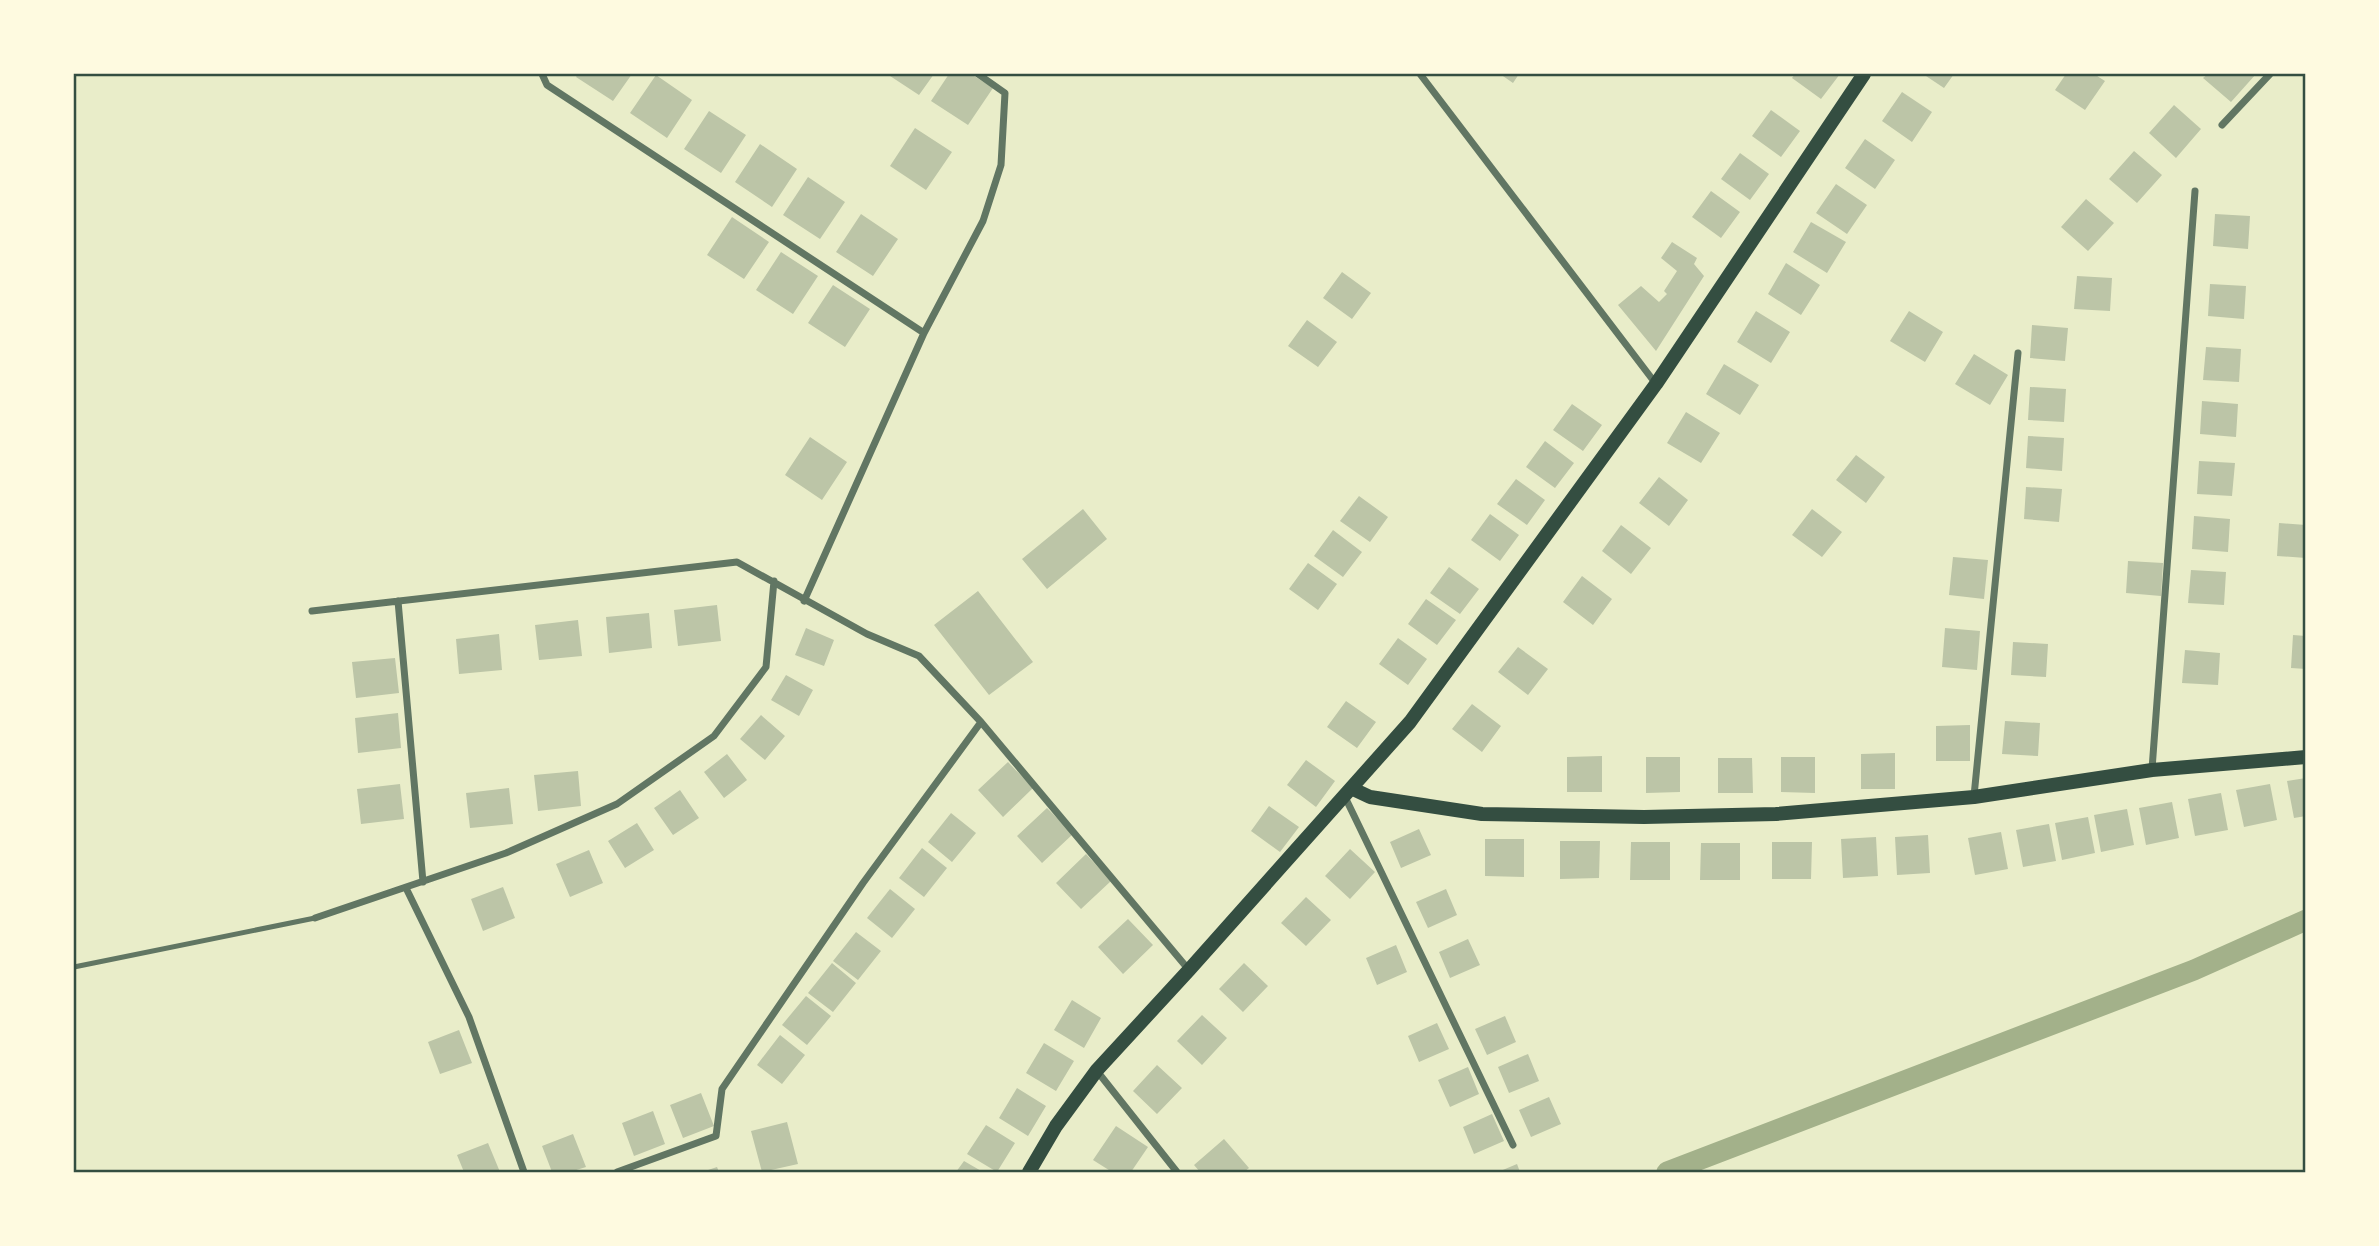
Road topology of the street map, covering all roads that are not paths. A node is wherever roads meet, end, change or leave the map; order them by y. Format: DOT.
graph roads {
  1 [pos="542,74"];
  2 [pos="978,74"];
  3 [pos="1420,74"];
  4 [pos="1864,74"];
  5 [pos="2270,74"];
  6 [pos="2222,125"];
  7 [pos="2195,191"];
  8 [pos="924,333"];
  9 [pos="2018,353"];
  10 [pos="1656,384"];
  11 [pos="774,581"];
  12 [pos="398,601"];
  13 [pos="804,601"];
  14 [pos="312,611"];
  15 [pos="981,722"];
  16 [pos="2305,757"];
  17 [pos="2152,770"];
  18 [pos="1349,793"];
  19 [pos="1974,797"];
  20 [pos="423,882"];
  21 [pos="405,887"];
  22 [pos="315,918"];
  23 [pos="74,967"];
  24 [pos="1189,970"];
  25 [pos="1097,1070"];
  26 [pos="1513,1145"];
  27 [pos="524,1172"];
  28 [pos="617,1172"];
  29 [pos="1029,1172"];
  30 [pos="1177,1172"];
  1 -- 8 [label="street"];
  2 -- 8 [label="street"];
  3 -- 10 [label="street"];
  4 -- 10 [label="main road"];
  5 -- 6 [label="street"];
  7 -- 17 [label="street"];
  8 -- 13 [label="street"];
  9 -- 19 [label="street"];
  10 -- 18 [label="main road"];
  11 -- 12 [label="street"];
  11 -- 13 [label="street"];
  11 -- 20 [label="street"];
  12 -- 14 [label="street"];
  12 -- 20 [label="street"];
  13 -- 15 [label="street"];
  15 -- 24 [label="street"];
  15 -- 28 [label="street"];
  16 -- 17 [label="main road"];
  17 -- 19 [label="main road"];
  18 -- 19 [label="main road"];
  18 -- 24 [label="main road"];
  18 -- 26 [label="street"];
  20 -- 21 [label="street"];
  21 -- 22 [label="street"];
  21 -- 27 [label="street"];
  22 -- 23 [label="lane"];
  24 -- 25 [label="main road"];
  25 -- 29 [label="main road"];
  25 -- 30 [label="street"];
}
